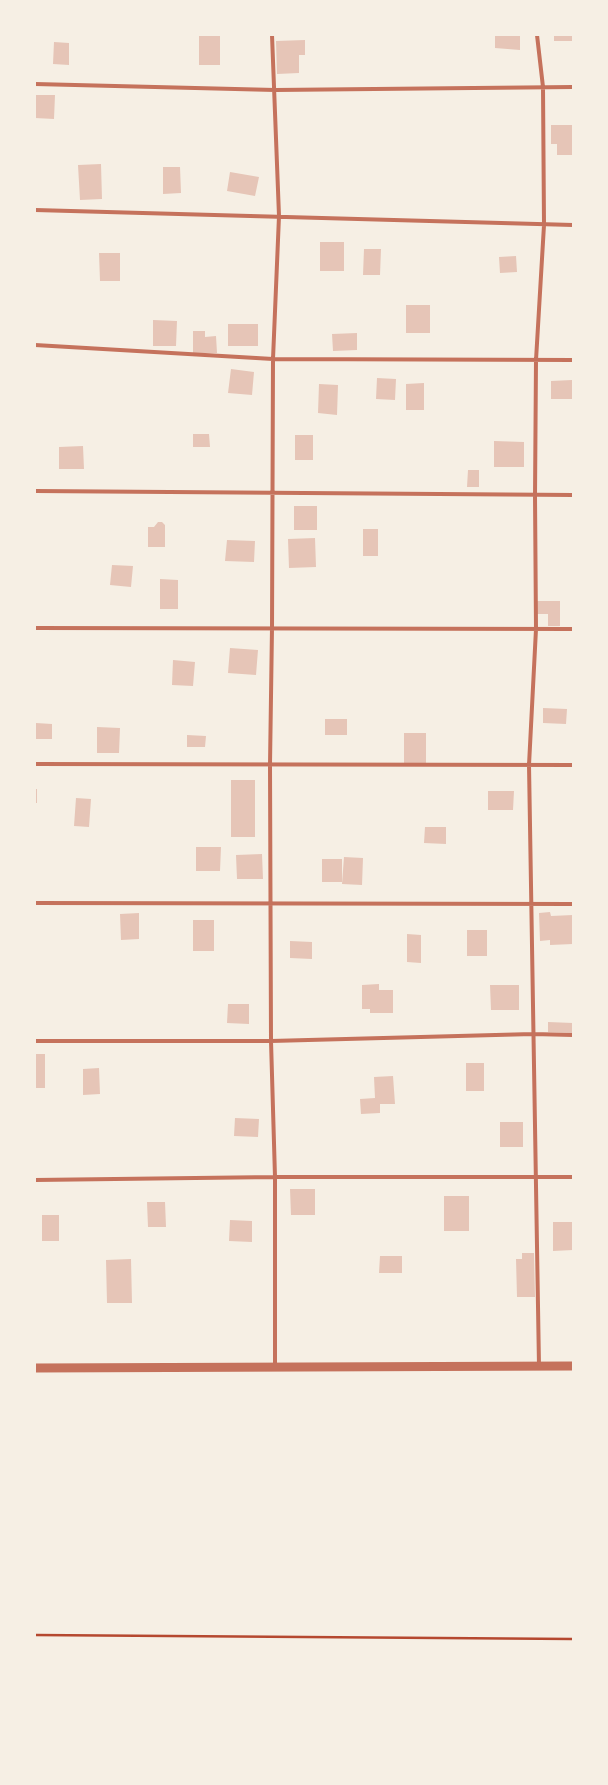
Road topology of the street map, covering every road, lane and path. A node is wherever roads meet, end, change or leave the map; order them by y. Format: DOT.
graph roads {
  1 [pos="272,35"];
  2 [pos="538,35"];
  3 [pos="35,84"];
  4 [pos="543,87"];
  5 [pos="573,87"];
  6 [pos="275,90"];
  7 [pos="35,210"];
  8 [pos="279,216"];
  9 [pos="544,224"];
  10 [pos="573,225"];
  11 [pos="35,345"];
  12 [pos="273,359"];
  13 [pos="536,360"];
  14 [pos="573,360"];
  15 [pos="35,491"];
  16 [pos="272,493"];
  17 [pos="573,495"];
  18 [pos="535,496"];
  19 [pos="35,628"];
  20 [pos="272,628"];
  21 [pos="536,629"];
  22 [pos="573,629"];
  23 [pos="35,764"];
  24 [pos="270,765"];
  25 [pos="529,765"];
  26 [pos="573,765"];
  27 [pos="35,903"];
  28 [pos="271,904"];
  29 [pos="531,904"];
  30 [pos="573,904"];
  31 [pos="533,1034"];
  32 [pos="573,1035"];
  33 [pos="35,1041"];
  34 [pos="271,1041"];
  35 [pos="275,1177"];
  36 [pos="537,1177"];
  37 [pos="573,1177"];
  38 [pos="35,1180"];
  39 [pos="539,1366"];
  40 [pos="573,1366"];
  41 [pos="275,1367"];
  42 [pos="35,1368"];
  43 [pos="35,1635"];
  44 [pos="573,1640"];
  1 -- 6 [label="lane"];
  2 -- 4 [label="lane"];
  3 -- 6 [label="lane"];
  4 -- 5 [label="lane"];
  4 -- 6 [label="lane"];
  4 -- 9 [label="lane"];
  6 -- 8 [label="lane"];
  7 -- 8 [label="lane"];
  8 -- 9 [label="lane"];
  8 -- 12 [label="lane"];
  9 -- 10 [label="lane"];
  9 -- 13 [label="lane"];
  11 -- 12 [label="lane"];
  12 -- 13 [label="lane"];
  12 -- 16 [label="lane"];
  13 -- 14 [label="lane"];
  13 -- 18 [label="lane"];
  15 -- 16 [label="lane"];
  16 -- 18 [label="lane"];
  16 -- 20 [label="lane"];
  17 -- 18 [label="lane"];
  18 -- 21 [label="lane"];
  19 -- 20 [label="lane"];
  20 -- 21 [label="lane"];
  20 -- 24 [label="lane"];
  21 -- 22 [label="lane"];
  21 -- 25 [label="lane"];
  23 -- 24 [label="lane"];
  24 -- 25 [label="lane"];
  24 -- 28 [label="lane"];
  25 -- 26 [label="lane"];
  25 -- 29 [label="lane"];
  27 -- 28 [label="lane"];
  28 -- 29 [label="lane"];
  28 -- 34 [label="lane"];
  29 -- 30 [label="lane"];
  29 -- 31 [label="lane"];
  31 -- 32 [label="lane"];
  31 -- 34 [label="lane"];
  31 -- 36 [label="lane"];
  33 -- 34 [label="lane"];
  34 -- 35 [label="lane"];
  35 -- 36 [label="lane"];
  35 -- 38 [label="lane"];
  35 -- 41 [label="lane"];
  36 -- 37 [label="lane"];
  36 -- 39 [label="lane"];
  39 -- 40 [label="street"];
  39 -- 41 [label="street"];
  41 -- 42 [label="street"];
  43 -- 44 [label="path"];
}
